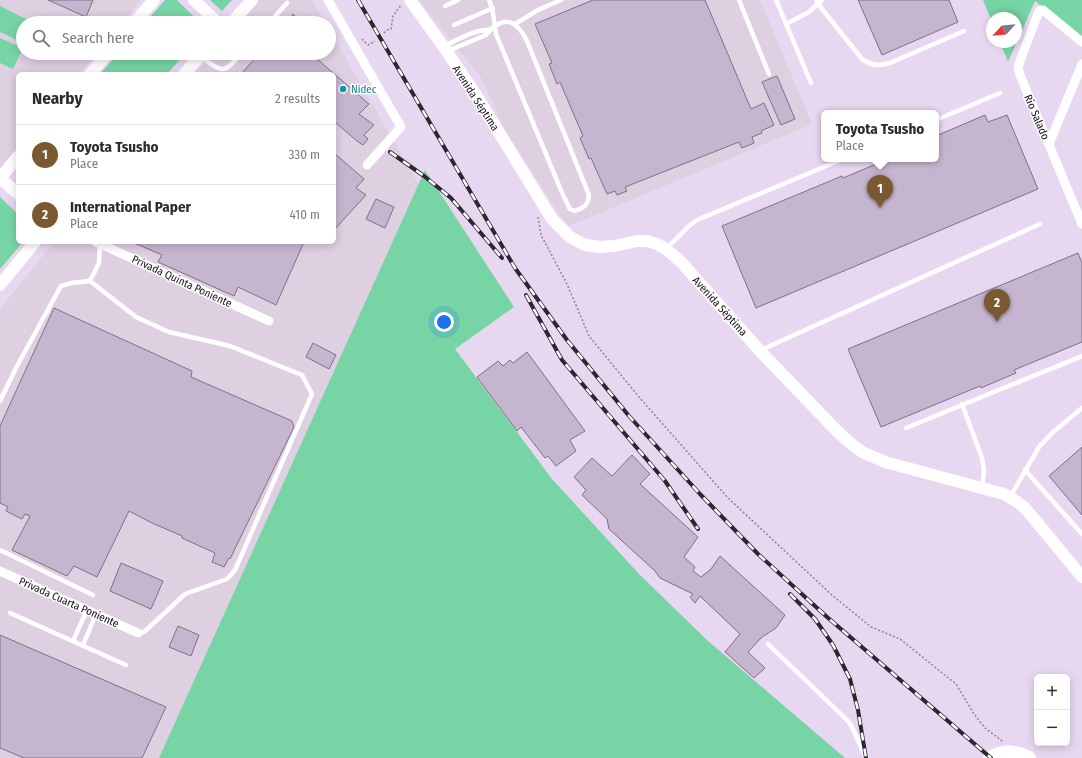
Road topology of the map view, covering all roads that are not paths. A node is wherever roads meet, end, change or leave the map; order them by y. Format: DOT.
graph roads {
  1 [pos="154,0"];
  2 [pos="194,0"];
  3 [pos="252,0"];
  4 [pos="328,0"];
  5 [pos="458,0"];
  6 [pos="489,0"];
  7 [pos="561,0"];
  8 [pos="739,0"];
  9 [pos="776,0"];
  10 [pos="406,1"];
  11 [pos="819,1"];
  12 [pos="287,3"];
  13 [pos="445,6"];
  14 [pos="493,8"];
  15 [pos="140,16"];
  16 [pos="211,16"];
  17 [pos="237,16"];
  18 [pos="275,16"];
  19 [pos="515,24"];
  20 [pos="786,24"];
  21 [pos="454,25"];
  22 [pos="494,25"];
  23 [pos="964,31"];
  24 [pos="1082,42"];
  25 [pos="445,49"];
  26 [pos="102,60"];
  27 [pos="197,60"];
  28 [pos="208,60"];
  29 [pos="236,60"];
  30 [pos="1082,64"];
  31 [pos="92,72"];
  32 [pos="186,72"];
  33 [pos="769,74"];
  34 [pos="811,83"];
  35 [pos="1000,93"];
  36 [pos="939,119"];
  37 [pos="1048,144"];
  38 [pos="16,160"];
  39 [pos="836,162"];
  40 [pos="367,165"];
  41 [pos="0,178"];
  42 [pos="16,192"];
  43 [pos="1081,215"];
  44 [pos="1040,224"];
  45 [pos="33,244"];
  46 [pos="99,244"];
  47 [pos="101,244"];
  48 [pos="666,249"];
  49 [pos="90,281"];
  50 [pos="0,284"];
  51 [pos="269,321"];
  52 [pos="760,351"];
  53 [pos="1082,356"];
  54 [pos="0,401"];
  55 [pos="962,404"];
  56 [pos="1082,408"];
  57 [pos="906,428"];
  58 [pos="1026,470"];
  59 [pos="982,488"];
  60 [pos="1010,497"];
  61 [pos="1082,534"];
  62 [pos="0,550"];
  63 [pos="0,571"];
  64 [pos="1082,577"];
  65 [pos="92,595"];
  66 [pos="87,610"];
  67 [pos="10,613"];
  68 [pos="96,614"];
  69 [pos="138,633"];
  70 [pos="73,641"];
  71 [pos="768,644"];
  72 [pos="83,645"];
  73 [pos="126,665"];
  74 [pos="866,758"];
  75 [pos="990,758"];
  76 [pos="1029,758"];
  1 -- 15 [label="street"];
  2 -- 16 [label="street"];
  3 -- 17 [label="street"];
  4 -- 40 [label="street"];
  5 -- 13 [label="lane"];
  6 -- 14 [label="lane"];
  7 -- 19 [label="lane"];
  8 -- 33 [label="lane"];
  9 -- 20 [label="lane"];
  10 -- 25 [label="street, Avenida Séptima"];
  11 -- 20 [label="lane"];
  11 -- 23 [label="lane"];
  12 -- 18 [label="lane"];
  14 -- 21 [label="lane"];
  14 -- 22 [label="lane"];
  19 -- 22 [label="lane"];
  19 -- 22 [label="lane"];
  20 -- 34 [label="lane"];
  22 -- 25 [label="lane"];
  24 -- 37 [label="street, Río Salado"];
  25 -- 48 [label="street, Avenida Séptima"];
  26 -- 31 [label="street"];
  27 -- 32 [label="street"];
  28 -- 29 [label="lane"];
  30 -- 37 [label="street"];
  35 -- 36 [label="lane"];
  37 -- 43 [label="street, Río Salado"];
  38 -- 41 [label="street"];
  39 -- 48 [label="lane"];
  41 -- 42 [label="street"];
  44 -- 52 [label="lane"];
  45 -- 50 [label="street"];
  46 -- 49 [label="lane"];
  47 -- 51 [label="street, Privada Quinta Poniente"];
  48 -- 52 [label="street, Avenida Séptima"];
  49 -- 54 [label="lane"];
  49 -- 69 [label="lane"];
  52 -- 59 [label="street, Avenida Séptima"];
  53 -- 55 [label="lane"];
  55 -- 57 [label="lane"];
  55 -- 59 [label="lane"];
  56 -- 58 [label="lane"];
  58 -- 60 [label="lane"];
  58 -- 61 [label="lane"];
  59 -- 60 [label="street, Avenida Séptima"];
  60 -- 64 [label="street, Avenida Séptima"];
  62 -- 65 [label="lane"];
  63 -- 66 [label="street, Privada Cuarta Poniente"];
  66 -- 68 [label="street, Privada Cuarta Poniente"];
  66 -- 70 [label="lane"];
  67 -- 70 [label="lane"];
  68 -- 69 [label="street, Privada Cuarta Poniente"];
  68 -- 72 [label="lane"];
  70 -- 72 [label="lane"];
  71 -- 74 [label="lane"];
  72 -- 73 [label="lane"];
  75 -- 76 [label="main road"];
}
